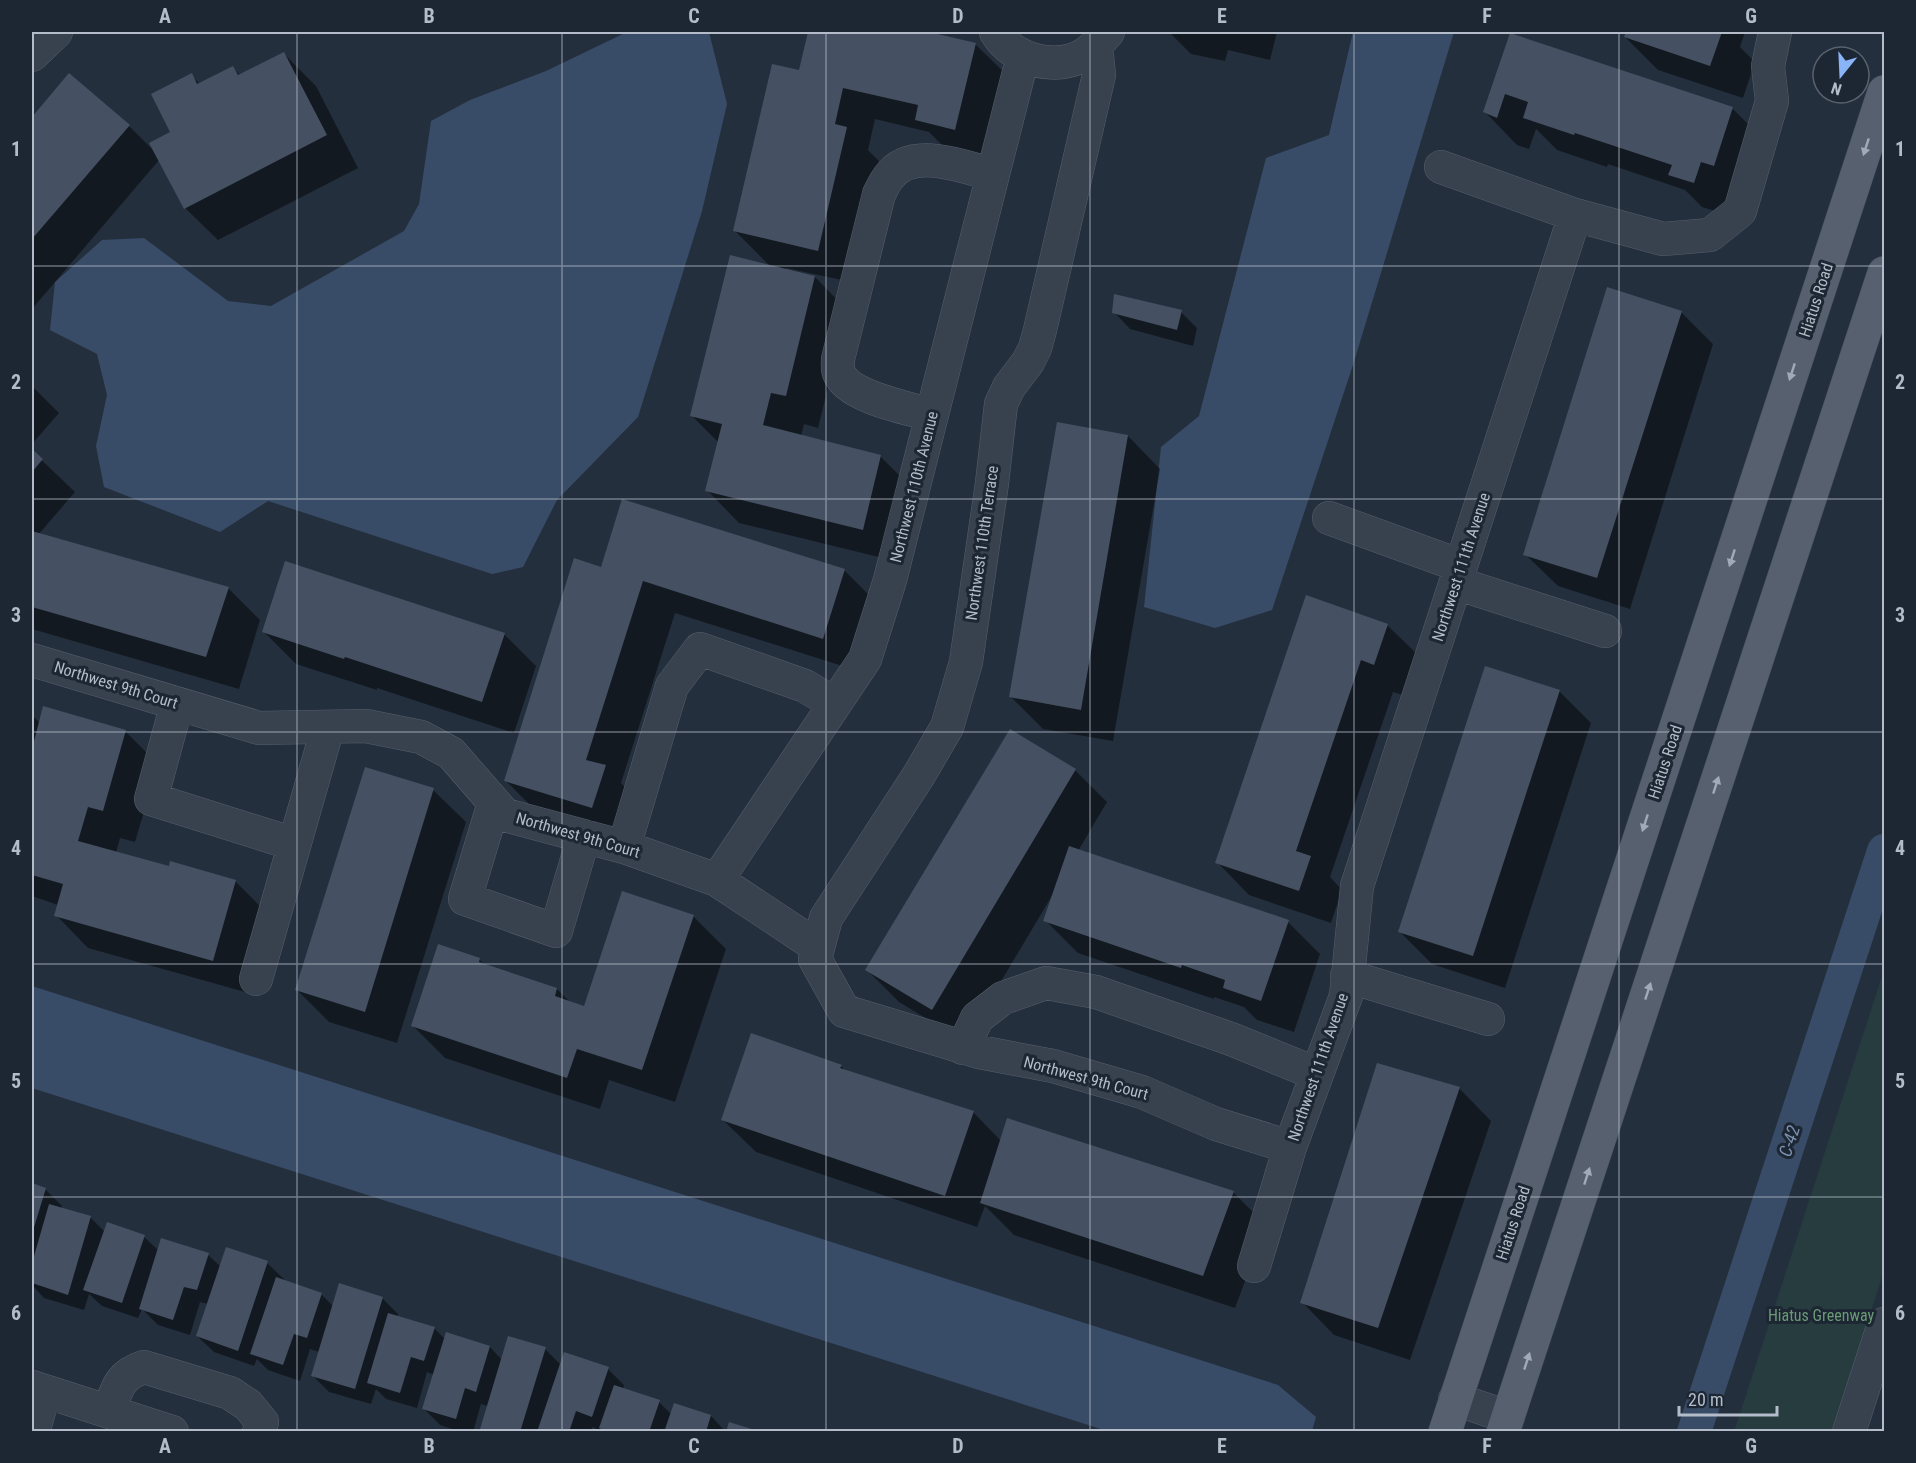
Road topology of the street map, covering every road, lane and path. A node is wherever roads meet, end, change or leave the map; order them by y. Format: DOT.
graph roads {
  1 [pos="56,32"];
  2 [pos="996,32"];
  3 [pos="1775,32"];
  4 [pos="1102,39"];
  5 [pos="32,55"];
  6 [pos="1023,56"];
  7 [pos="1884,92"];
  8 [pos="1441,167"];
  9 [pos="993,174"];
  10 [pos="1575,215"];
  11 [pos="1884,273"];
  12 [pos="932,415"];
  13 [pos="1329,518"];
  14 [pos="1458,574"];
  15 [pos="1605,631"];
  16 [pos="32,660"];
  17 [pos="177,704"];
  18 [pos="834,704"];
  19 [pos="328,727"];
  20 [pos="494,802"];
  21 [pos="584,836"];
  22 [pos="294,844"];
  23 [pos="624,847"];
  24 [pos="717,880"];
  25 [pos="818,947"];
  26 [pos="1347,976"];
  27 [pos="256,980"];
  28 [pos="844,1011"];
  29 [pos="1488,1019"];
  30 [pos="963,1048"];
  31 [pos="1317,1074"];
  32 [pos="1290,1147"];
  33 [pos="1254,1266"];
  34 [pos="1884,1324"];
  35 [pos="38,1389"];
  36 [pos="1455,1399"];
  37 [pos="1872,1401"];
  38 [pos="109,1411"];
  39 [pos="1506,1424"];
  40 [pos="33,1431"];
  41 [pos="172,1431"];
  42 [pos="260,1431"];
  43 [pos="1445,1431"];
  44 [pos="1849,1431"];
  1 -- 5 [label="street"];
  2 -- 6 [label="street"];
  3 -- 10 [label="street"];
  4 -- 6 [label="street"];
  4 -- 25 [label="street, Northwest 110th Terrace"];
  6 -- 9 [label="street, Northwest 110th Avenue"];
  7 -- 36 [label="main road, Hiatus Road, one-way"];
  8 -- 10 [label="street"];
  9 -- 12 [label="street, Northwest 110th Avenue"];
  9 -- 12 [label="street"];
  10 -- 14 [label="street, Northwest 111th Avenue"];
  39 -- 11 [label="main road, one-way"];
  12 -- 18 [label="street, Northwest 110th Avenue"];
  13 -- 14 [label="street"];
  14 -- 15 [label="street"];
  14 -- 26 [label="street, Northwest 111th Avenue"];
  16 -- 17 [label="street, Northwest 9th Court"];
  17 -- 19 [label="street, Northwest 9th Court"];
  17 -- 22 [label="street"];
  18 -- 23 [label="street"];
  18 -- 24 [label="street, Northwest 110th Avenue"];
  19 -- 20 [label="street, Northwest 9th Court"];
  19 -- 22 [label="street"];
  20 -- 21 [label="street, Northwest 9th Court"];
  20 -- 21 [label="street"];
  21 -- 23 [label="street, Northwest 9th Court"];
  22 -- 27 [label="street"];
  23 -- 24 [label="street, Northwest 9th Court"];
  24 -- 25 [label="street, Northwest 9th Court"];
  25 -- 28 [label="street, Northwest 110th Terrace"];
  26 -- 29 [label="street"];
  26 -- 31 [label="street, Northwest 111th Avenue"];
  28 -- 30 [label="street, Northwest 9th Court"];
  30 -- 31 [label="street"];
  30 -- 32 [label="street, Northwest 9th Court"];
  31 -- 32 [label="street, Northwest 111th Avenue"];
  32 -- 33 [label="street, Northwest 111th Avenue"];
  34 -- 37 [label="street"];
  35 -- 38 [label="street"];
  35 -- 40 [label="street"];
  36 -- 39 [label="street"];
  36 -- 43 [label="main road, Hiatus Road"];
  37 -- 44 [label="street"];
  38 -- 41 [label="street"];
  38 -- 42 [label="street"];
}
